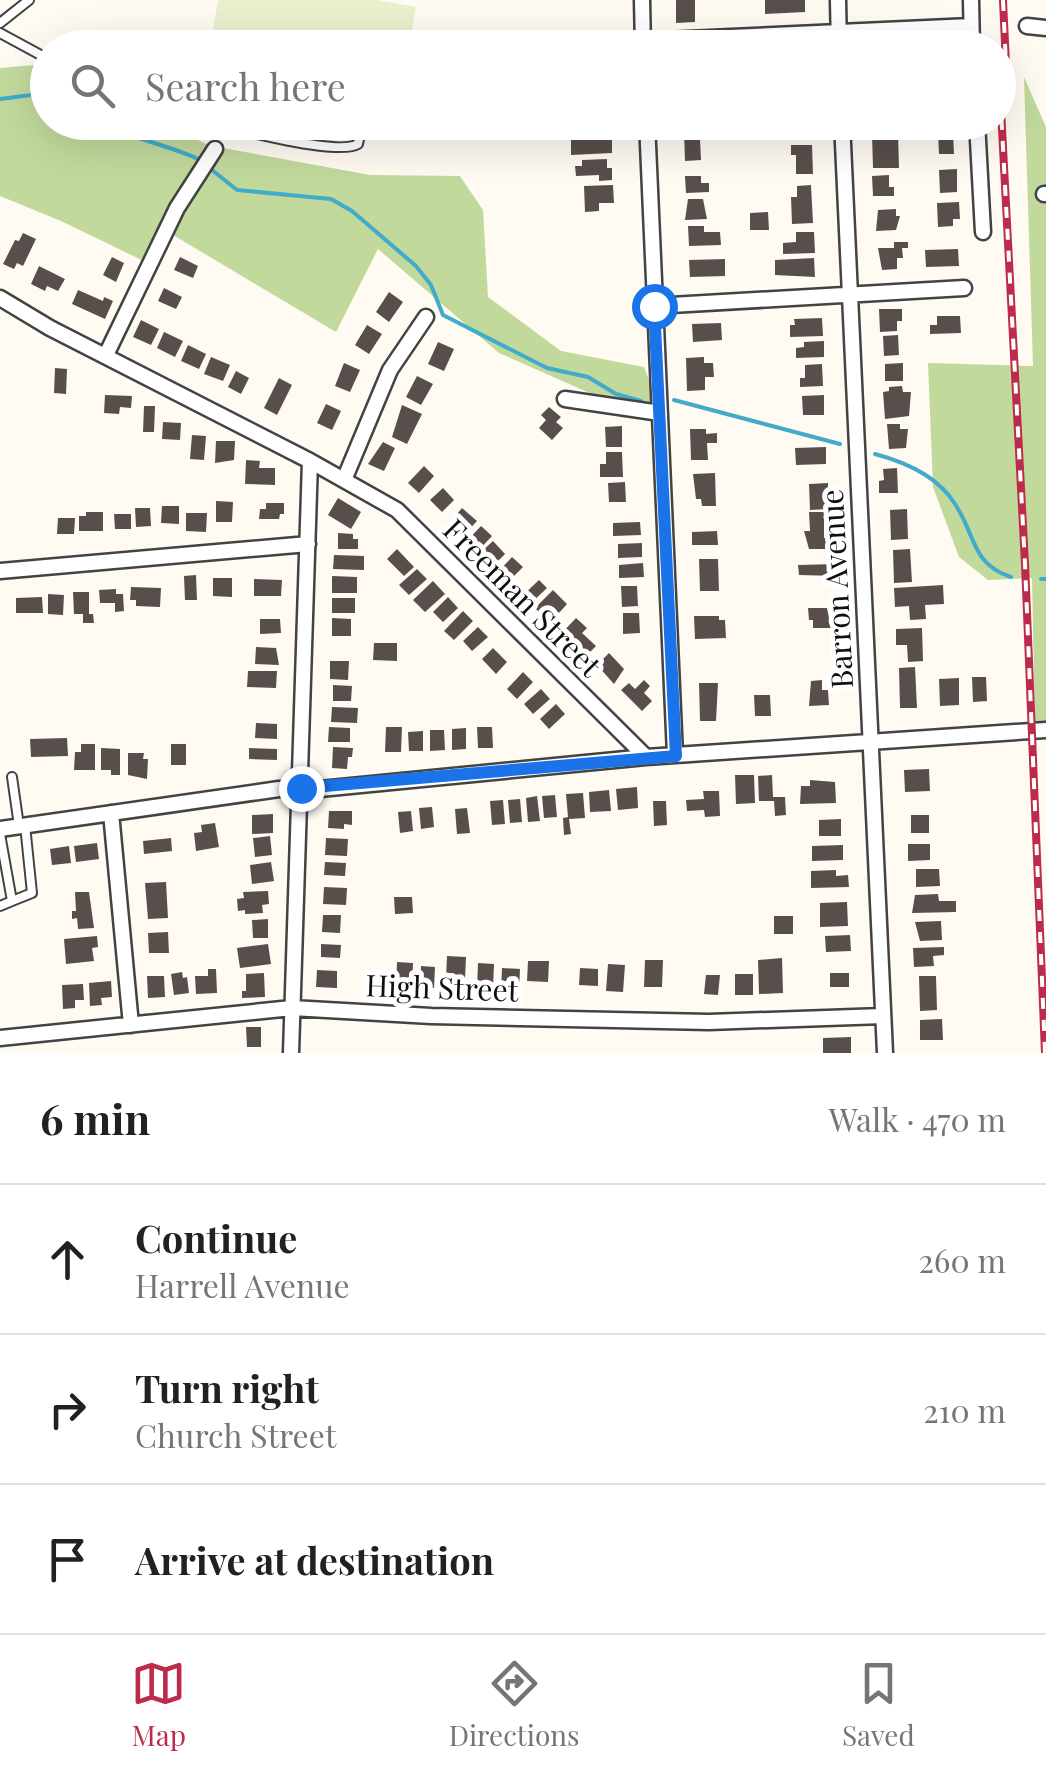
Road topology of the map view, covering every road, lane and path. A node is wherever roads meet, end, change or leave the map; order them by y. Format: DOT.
graph roads {
  1 [pos="29,0"];
  2 [pos="642,0"];
  3 [pos="838,0"];
  4 [pos="971,0"];
  5 [pos="0,23"];
  6 [pos="971,26"];
  7 [pos="1027,26"];
  8 [pos="1046,28"];
  9 [pos="643,30"];
  10 [pos="839,30"];
  11 [pos="933,30"];
  12 [pos="971,30"];
  13 [pos="0,34"];
  14 [pos="30,50"];
  15 [pos="289,140"];
  16 [pos="359,140"];
  17 [pos="647,140"];
  18 [pos="843,140"];
  19 [pos="978,140"];
  20 [pos="216,149"];
  21 [pos="983,232"];
  22 [pos="964,288"];
  23 [pos="849,295"];
  24 [pos="0,298"];
  25 [pos="654,306"];
  26 [pos="426,318"];
  27 [pos="106,355"];
  28 [pos="565,399"];
  29 [pos="660,413"];
  30 [pos="310,460"];
  31 [pos="344,480"];
  32 [pos="308,544"];
  33 [pos="0,571"];
  34 [pos="1046,730"];
  35 [pos="871,742"];
  36 [pos="676,756"];
  37 [pos="646,758"];
  38 [pos="12,777"];
  39 [pos="301,788"];
  40 [pos="111,812"];
  41 [pos="22,826"];
  42 [pos="0,831"];
  43 [pos="12,902"];
  44 [pos="0,906"];
  45 [pos="292,1008"];
  46 [pos="883,1016"];
  47 [pos="131,1025"];
  48 [pos="0,1038"];
  49 [pos="291,1053"];
  50 [pos="885,1053"];
  1 -- 5 [label="lane"];
  2 -- 9 [label="street"];
  3 -- 10 [label="street"];
  4 -- 6 [label="street"];
  6 -- 11 [label="street"];
  6 -- 12 [label="street"];
  7 -- 8 [label="street"];
  13 -- 14 [label="lane"];
  15 -- 16 [label="lane"];
  17 -- 25 [label="street"];
  18 -- 23 [label="street, Barron Avenue"];
  19 -- 21 [label="street"];
  20 -- 27 [label="street"];
  22 -- 23 [label="street"];
  23 -- 25 [label="street"];
  23 -- 35 [label="street, Barron Avenue"];
  24 -- 27 [label="street, Freeman Street"];
  25 -- 29 [label="street"];
  26 -- 31 [label="street"];
  27 -- 30 [label="street, Freeman Street"];
  28 -- 29 [label="street"];
  29 -- 36 [label="street"];
  30 -- 31 [label="street, Freeman Street"];
  30 -- 32 [label="street"];
  31 -- 37 [label="street, Freeman Street"];
  32 -- 33 [label="street"];
  32 -- 39 [label="street"];
  34 -- 35 [label="street"];
  35 -- 36 [label="street"];
  35 -- 46 [label="street, Barron Avenue"];
  36 -- 37 [label="street"];
  37 -- 39 [label="street"];
  38 -- 41 [label="lane"];
  39 -- 40 [label="street"];
  39 -- 45 [label="street"];
  40 -- 41 [label="street"];
  40 -- 47 [label="street"];
  41 -- 42 [label="street"];
  41 -- 43 [label="lane"];
  42 -- 43 [label="lane"];
  43 -- 44 [label="lane"];
  45 -- 46 [label="street, High Street"];
  45 -- 47 [label="street, High Street"];
  45 -- 49 [label="street"];
  46 -- 50 [label="street, Barron Avenue"];
  47 -- 48 [label="street, High Street"];
}
